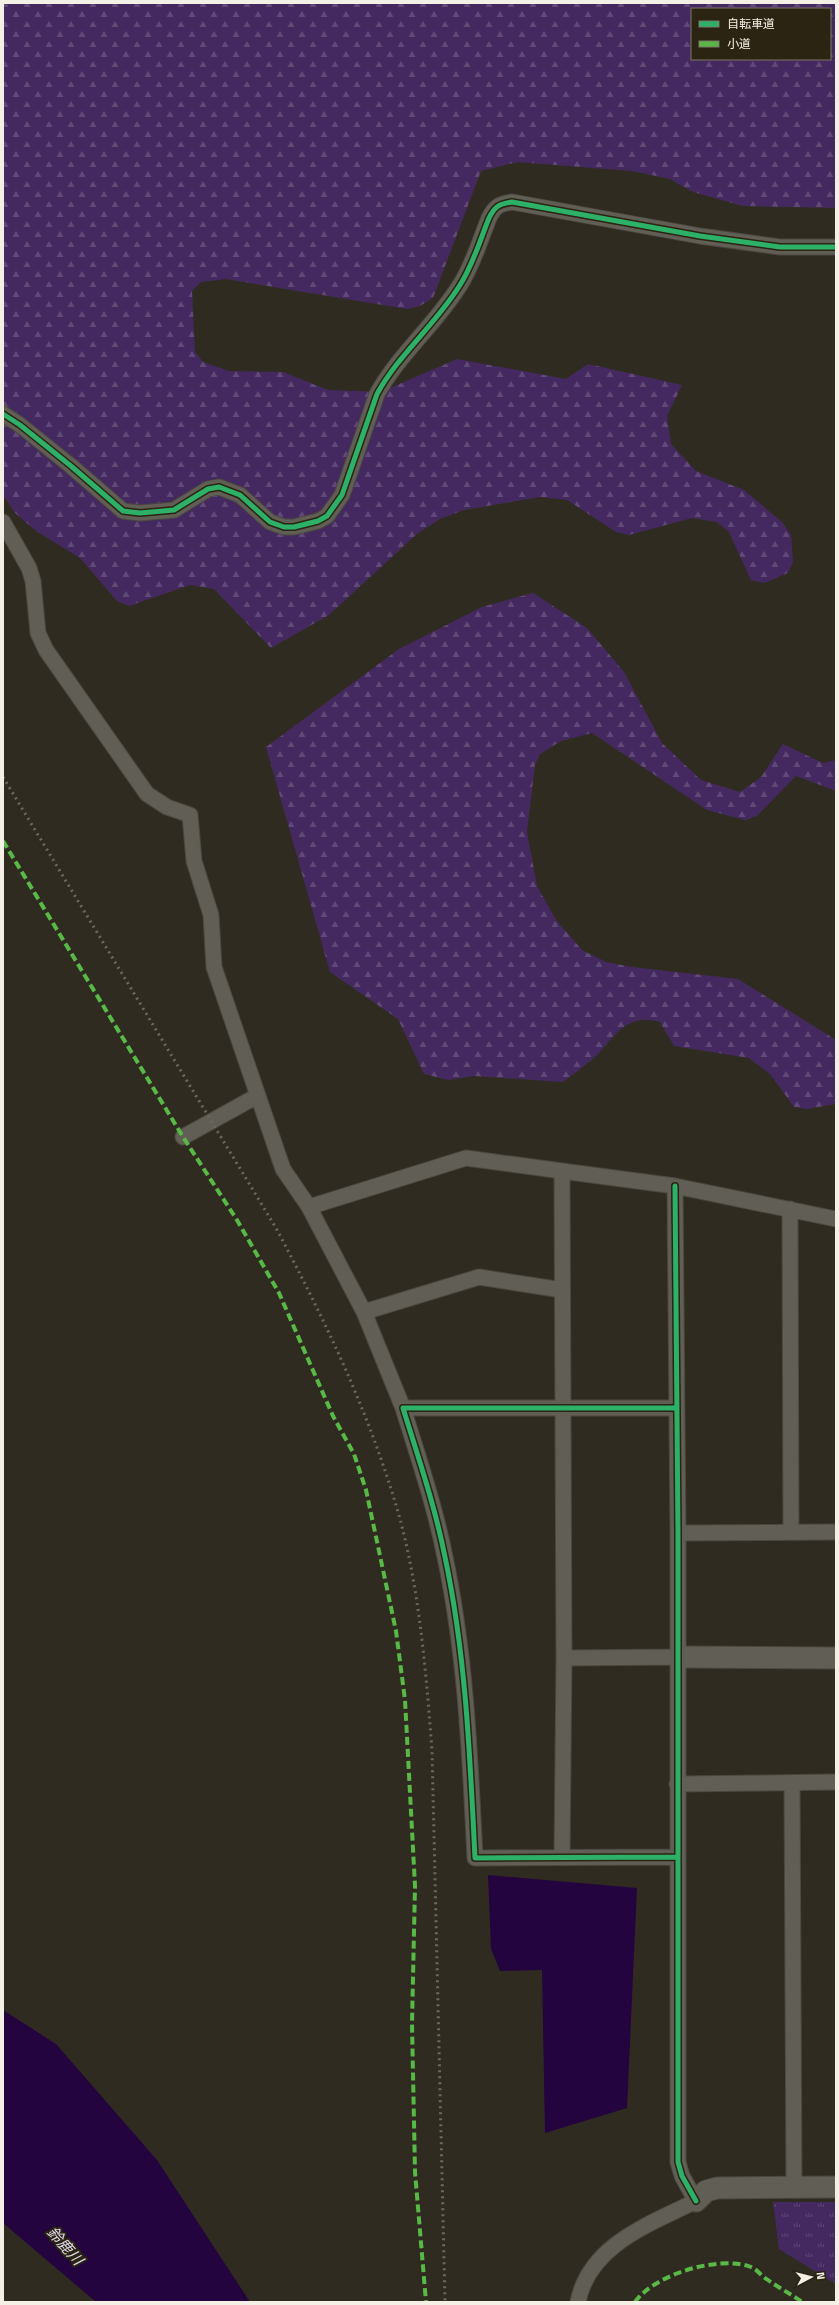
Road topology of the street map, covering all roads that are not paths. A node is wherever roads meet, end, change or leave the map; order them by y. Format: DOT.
graph roads {
  1 [pos="836,247"];
  2 [pos="3,414"];
  3 [pos="3,522"];
  4 [pos="257,1096"];
  5 [pos="184,1137"];
  6 [pos="562,1171"];
  7 [pos="675,1186"];
  8 [pos="309,1207"];
  9 [pos="790,1209"];
  10 [pos="836,1220"];
  11 [pos="562,1290"];
  12 [pos="364,1312"];
  13 [pos="403,1408"];
  14 [pos="562,1408"];
  15 [pos="676,1408"];
  16 [pos="791,1532"];
  17 [pos="836,1532"];
  18 [pos="678,1533"];
  19 [pos="678,1657"];
  20 [pos="564,1658"];
  21 [pos="836,1658"];
  22 [pos="836,1782"];
  23 [pos="792,1783"];
  24 [pos="677,1784"];
  25 [pos="678,1857"];
  26 [pos="562,1858"];
  27 [pos="794,2187"];
  28 [pos="836,2187"];
  29 [pos="696,2201"];
  30 [pos="578,2302"];
  1 -- 2 [label="street"];
  3 -- 4 [label="street"];
  4 -- 5 [label="street"];
  4 -- 8 [label="street"];
  6 -- 7 [label="street"];
  6 -- 8 [label="street"];
  6 -- 11 [label="street"];
  7 -- 9 [label="street"];
  7 -- 15 [label="street"];
  8 -- 12 [label="street"];
  9 -- 10 [label="street"];
  9 -- 16 [label="street"];
  11 -- 12 [label="street"];
  11 -- 14 [label="street"];
  12 -- 13 [label="street"];
  13 -- 14 [label="street"];
  13 -- 26 [label="street"];
  14 -- 15 [label="street"];
  14 -- 20 [label="street"];
  15 -- 18 [label="street"];
  16 -- 17 [label="street"];
  16 -- 18 [label="street"];
  18 -- 19 [label="street"];
  19 -- 20 [label="street"];
  19 -- 21 [label="street"];
  19 -- 24 [label="street"];
  20 -- 26 [label="street"];
  22 -- 23 [label="street"];
  23 -- 24 [label="street"];
  23 -- 27 [label="street"];
  24 -- 25 [label="street"];
  25 -- 26 [label="street"];
  25 -- 29 [label="street"];
  27 -- 28 [label="street"];
  27 -- 29 [label="street"];
  29 -- 30 [label="street"];
}
